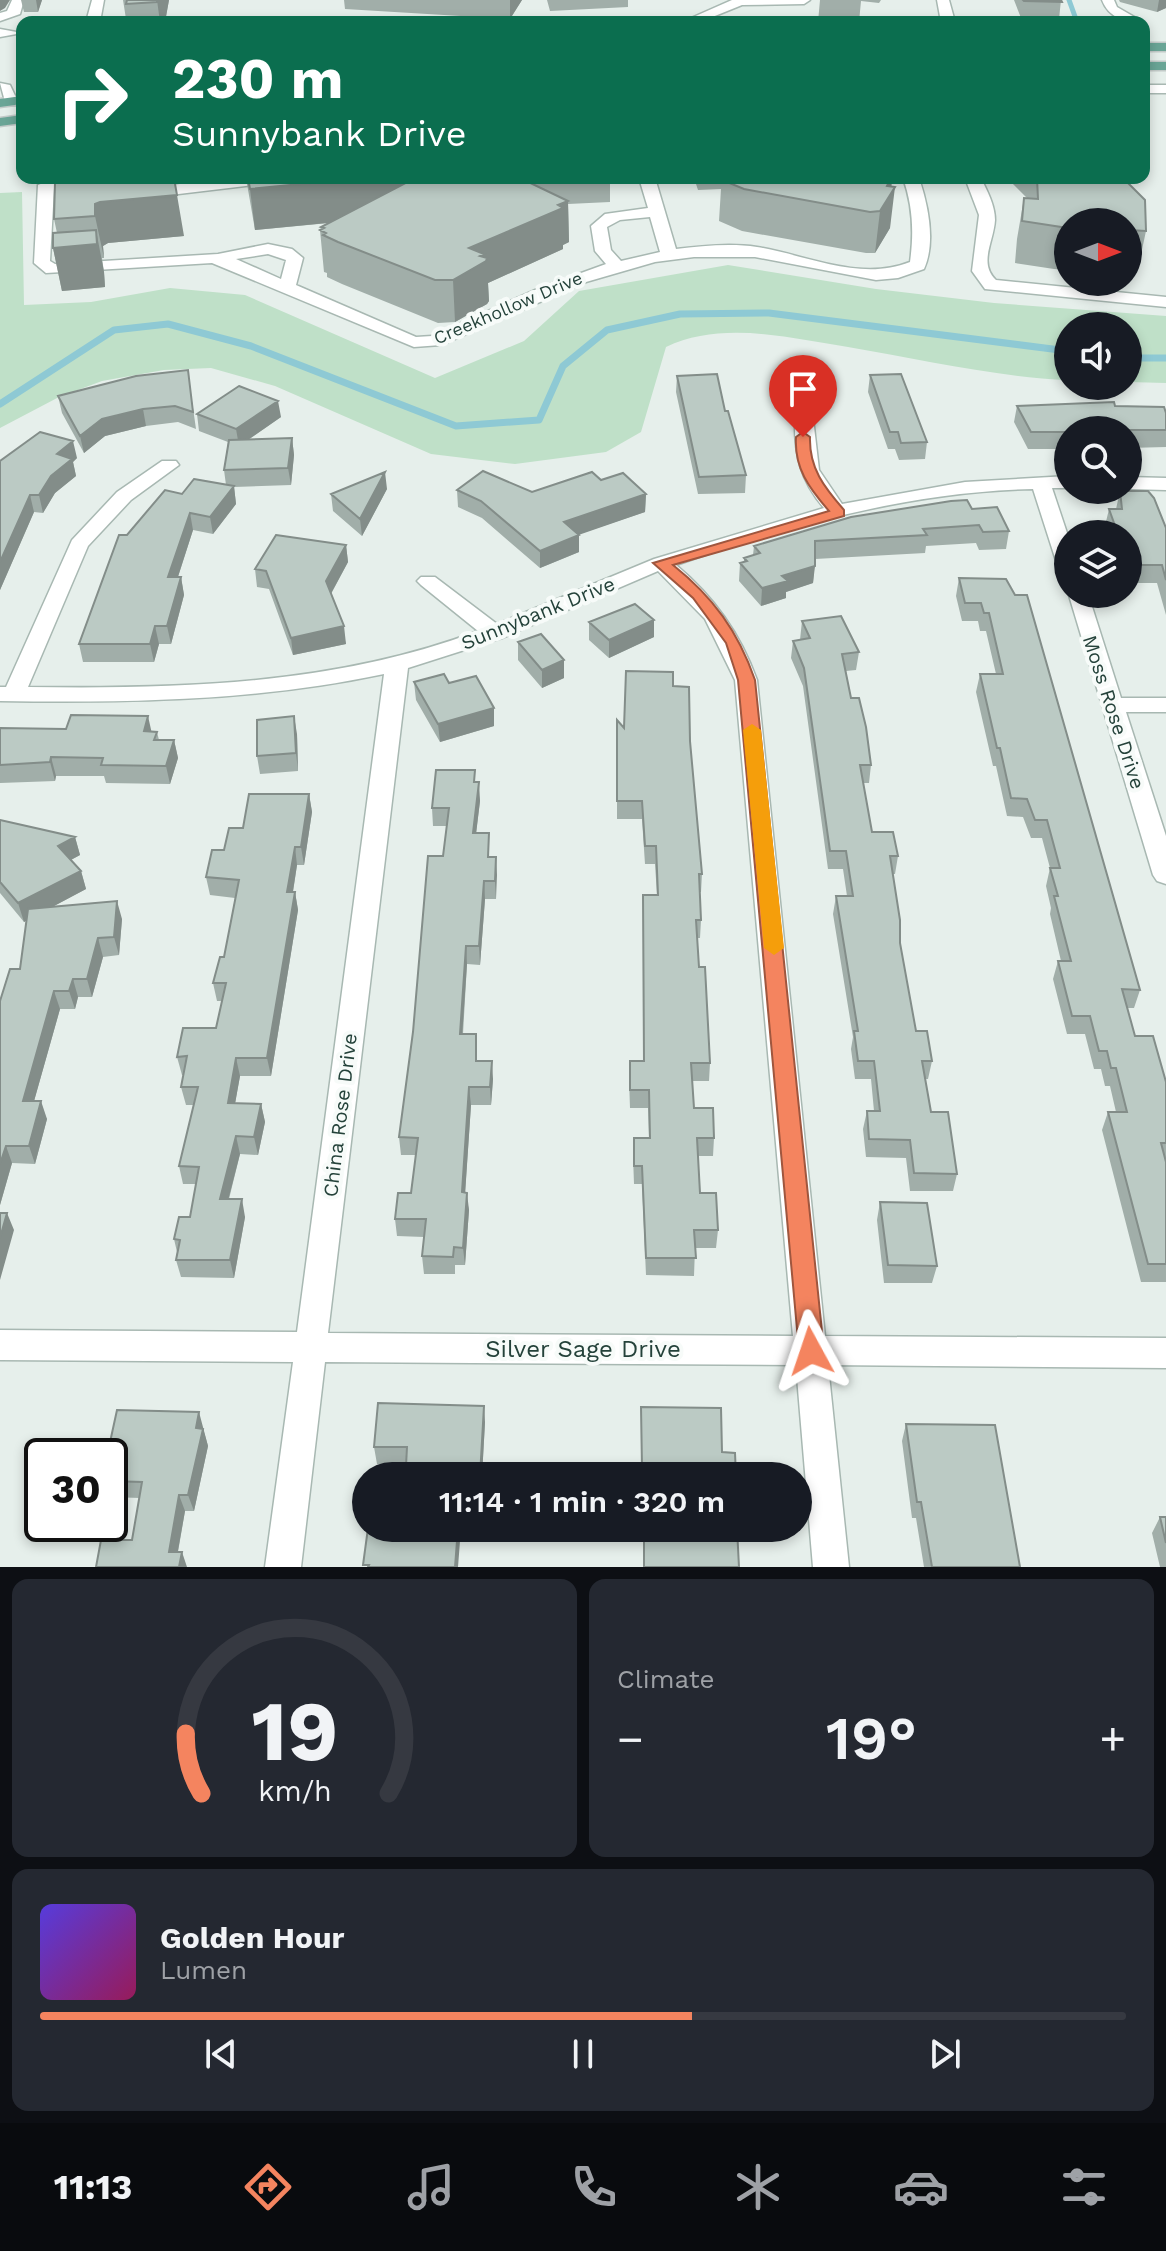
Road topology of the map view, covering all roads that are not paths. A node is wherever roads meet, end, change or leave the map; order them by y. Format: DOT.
graph roads {
  1 [pos="18,0"];
  2 [pos="742,0"];
  3 [pos="804,0"];
  4 [pos="1108,0"];
  5 [pos="703,16"];
  6 [pos="1125,16"];
  7 [pos="0,17"];
  8 [pos="0,33"];
  9 [pos="15,33"];
  10 [pos="0,87"];
  11 [pos="11,102"];
  12 [pos="50,184"];
  13 [pos="222,184"];
  14 [pos="649,184"];
  15 [pos="913,184"];
  16 [pos="975,184"];
  17 [pos="131,195"];
  18 [pos="657,212"];
  19 [pos="670,257"];
  20 [pos="218,260"];
  21 [pos="617,266"];
  22 [pos="286,289"];
  23 [pos="1166,302"];
  24 [pos="804,418"];
  25 [pos="169,465"];
  26 [pos="1054,483"];
  27 [pos="1142,483"];
  28 [pos="1041,484"];
  29 [pos="1166,484"];
  30 [pos="839,513"];
  31 [pos="1054,524"];
  32 [pos="661,563"];
  33 [pos="428,581"];
  34 [pos="1081,608"];
  35 [pos="493,632"];
  36 [pos="397,663"];
  37 [pos="7,694"];
  38 [pos="1112,705"];
  39 [pos="1166,705"];
  40 [pos="1166,875"];
  41 [pos="0,1345"];
  42 [pos="311,1347"];
  43 [pos="811,1351"];
  44 [pos="1166,1353"];
  45 [pos="283,1567"];
  46 [pos="831,1567"];
  1 -- 7 [label="street"];
  2 -- 3 [label="street"];
  2 -- 5 [label="street"];
  4 -- 6 [label="street"];
  8 -- 9 [label="street"];
  10 -- 11 [label="street"];
  12 -- 20 [label="street"];
  13 -- 17 [label="street"];
  14 -- 18 [label="street"];
  15 -- 19 [label="street, Creekhollow Drive"];
  16 -- 23 [label="street"];
  18 -- 19 [label="street"];
  18 -- 21 [label="street"];
  19 -- 21 [label="street, Creekhollow Drive"];
  20 -- 22 [label="street"];
  20 -- 22 [label="street"];
  21 -- 22 [label="street, Creekhollow Drive"];
  24 -- 30 [label="street"];
  25 -- 37 [label="street"];
  26 -- 28 [label="street, Sunnybank Drive"];
  27 -- 29 [label="street"];
  28 -- 30 [label="street, Sunnybank Drive"];
  28 -- 31 [label="street"];
  30 -- 32 [label="street, Sunnybank Drive"];
  32 -- 35 [label="street, Sunnybank Drive"];
  32 -- 43 [label="street"];
  33 -- 35 [label="street"];
  34 -- 38 [label="street, Moss Rose Drive"];
  35 -- 36 [label="street, Sunnybank Drive"];
  36 -- 37 [label="street, Sunnybank Drive"];
  36 -- 42 [label="street, China Rose Drive"];
  38 -- 39 [label="street"];
  38 -- 40 [label="street, Moss Rose Drive"];
  41 -- 42 [label="street, Silver Sage Drive"];
  42 -- 43 [label="street, Silver Sage Drive"];
  42 -- 45 [label="street, China Rose Drive"];
  43 -- 44 [label="street, Silver Sage Drive"];
  43 -- 46 [label="street"];
}
